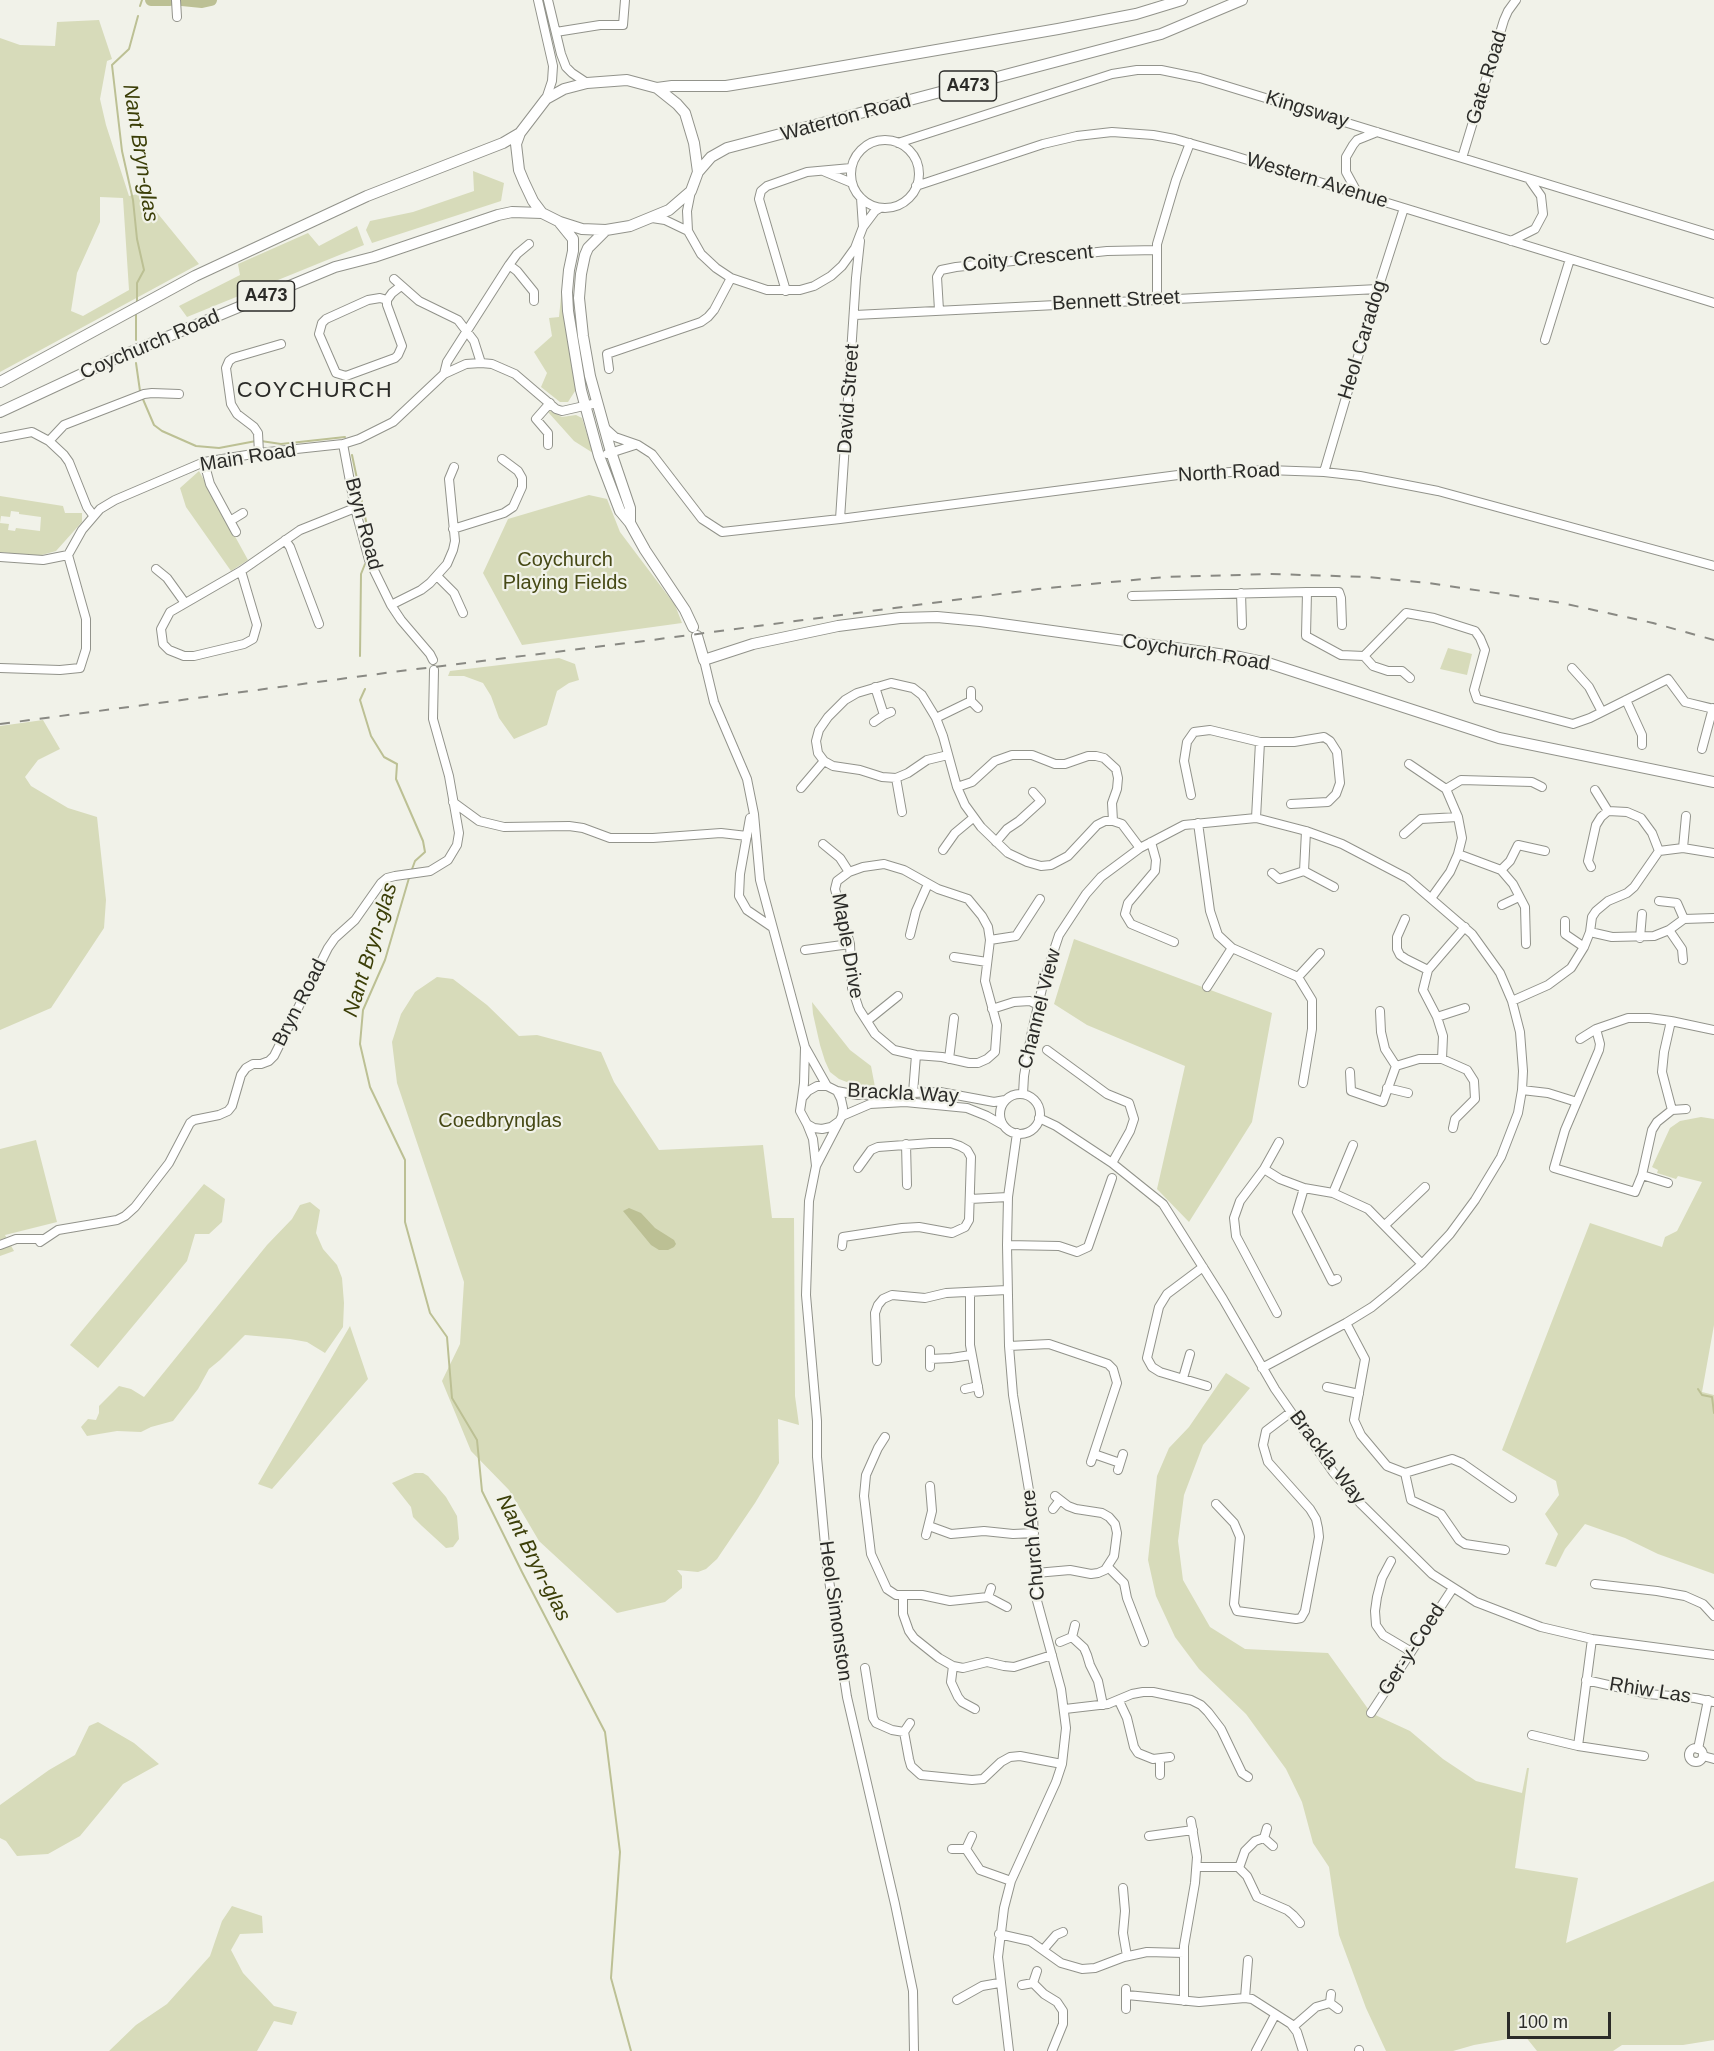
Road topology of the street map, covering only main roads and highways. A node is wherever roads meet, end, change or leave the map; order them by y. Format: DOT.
graph roads {
  1 [pos="1182,0"];
  2 [pos="1242,0"];
  3 [pos="657,88"];
  4 [pos="520,133"];
  5 [pos="698,172"];
  6 [pos="542,213"];
  7 [pos="560,222"];
  8 [pos="606,230"];
  9 [pos="0,382"];
  10 [pos="0,412"];
  11 [pos="630,523"];
  12 [pos="1714,782"];
  1 -- 3 [label="main road, A473"];
  2 -- 5 [label="main road, Waterton Road / A473"];
  3 -- 4 [label="main road"];
  3 -- 5 [label="main road"];
  4 -- 6 [label="main road"];
  4 -- 9 [label="main road, Coychurch Road / A473"];
  5 -- 8 [label="main road"];
  6 -- 7 [label="main road"];
  6 -- 10 [label="main road, Coychurch Road / A473"];
  7 -- 8 [label="main road"];
  7 -- 11 [label="main road"];
  8 -- 11 [label="main road"];
  11 -- 12 [label="main road, Coychurch Road"];
}
